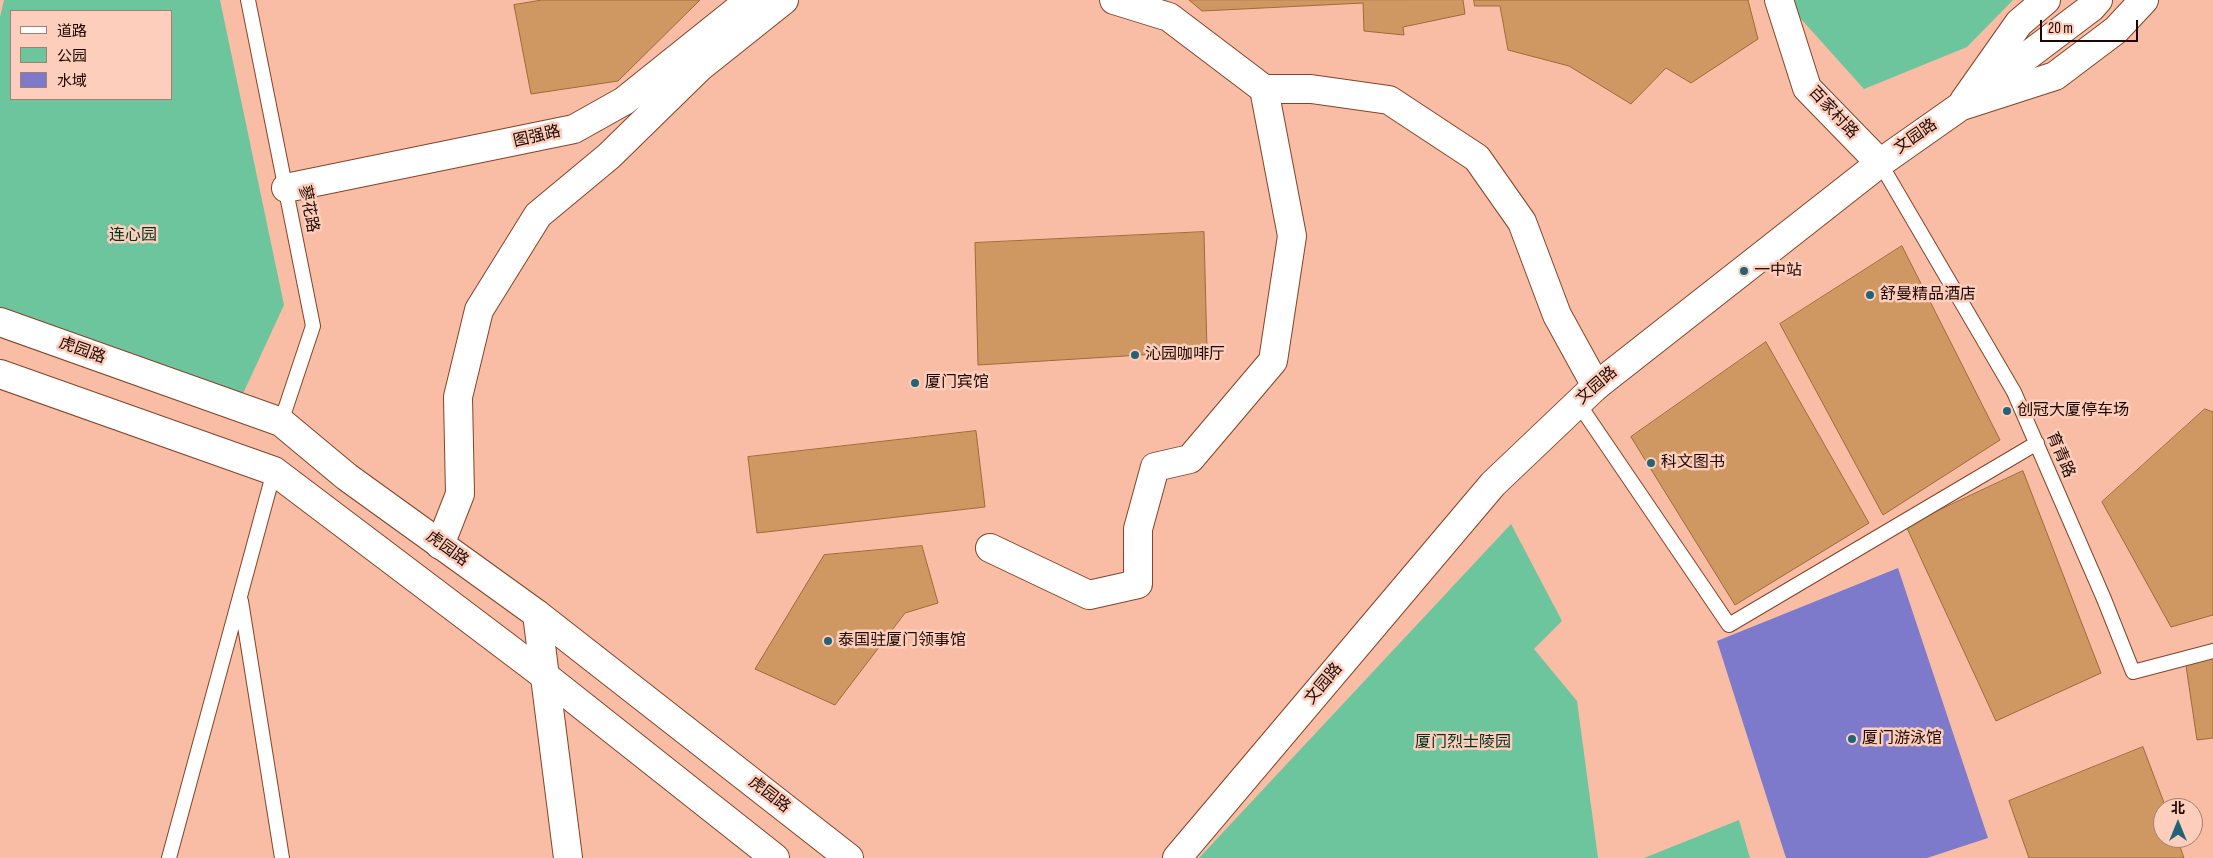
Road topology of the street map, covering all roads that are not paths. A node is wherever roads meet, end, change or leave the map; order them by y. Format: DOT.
graph roads {
  1 [pos="248,0"];
  2 [pos="750,0"];
  3 [pos="784,0"];
  4 [pos="1114,0"];
  5 [pos="1779,0"];
  6 [pos="2046,0"];
  7 [pos="2098,0"];
  8 [pos="2144,0"];
  9 [pos="1264,89"];
  10 [pos="1961,106"];
  11 [pos="1880,163"];
  12 [pos="286,188"];
  13 [pos="0,322"];
  14 [pos="0,374"];
  15 [pos="1587,394"];
  16 [pos="281,422"];
  17 [pos="2036,443"];
  18 [pos="274,471"];
  19 [pos="440,545"];
  20 [pos="990,548"];
  21 [pos="240,595"];
  22 [pos="537,614"];
  23 [pos="2213,651"];
  24 [pos="544,676"];
  25 [pos="169,858"];
  26 [pos="282,858"];
  27 [pos="568,858"];
  28 [pos="774,858"];
  29 [pos="850,858"];
  30 [pos="1177,858"];
  1 -- 12 [label="lane, 蓼花路"];
  2 -- 12 [label="street, 图强路"];
  3 -- 19 [label="street"];
  4 -- 9 [label="street"];
  5 -- 11 [label="street, 百家村路"];
  6 -- 10 [label="street"];
  7 -- 10 [label="street, 文园路"];
  8 -- 10 [label="street"];
  9 -- 15 [label="street"];
  9 -- 20 [label="street"];
  10 -- 11 [label="street, 文园路"];
  11 -- 15 [label="street, 文园路"];
  11 -- 17 [label="lane, 育青路"];
  12 -- 16 [label="lane, 蓼花路"];
  13 -- 16 [label="street, 虎园路"];
  14 -- 18 [label="street"];
  15 -- 17 [label="lane"];
  15 -- 30 [label="street, 文园路"];
  16 -- 19 [label="street, 虎园路"];
  17 -- 23 [label="lane, 育青路"];
  18 -- 21 [label="lane"];
  18 -- 24 [label="street"];
  19 -- 22 [label="street, 虎园路"];
  21 -- 25 [label="lane"];
  21 -- 26 [label="lane"];
  22 -- 24 [label="street"];
  22 -- 29 [label="street, 虎园路"];
  24 -- 27 [label="street"];
  24 -- 28 [label="street"];
}
